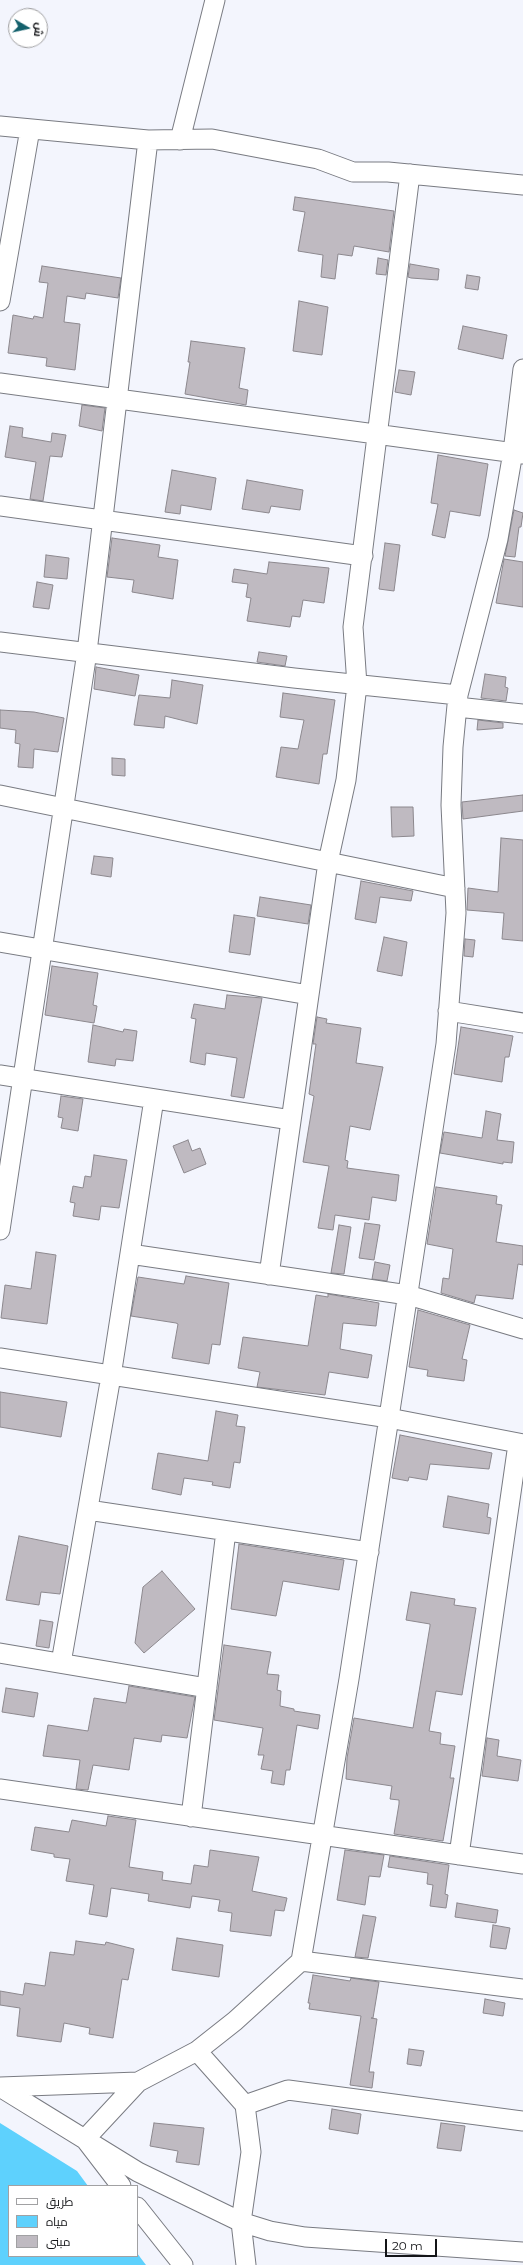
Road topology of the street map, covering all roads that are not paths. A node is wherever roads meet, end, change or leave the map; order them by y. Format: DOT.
graph roads {
  1 [pos="215,0"];
  2 [pos="0,126"];
  3 [pos="30,129"];
  4 [pos="148,140"];
  5 [pos="180,140"];
  6 [pos="410,174"];
  7 [pos="523,185"];
  8 [pos="0,301"];
  9 [pos="523,369"];
  10 [pos="0,383"];
  11 [pos="117,399"];
  12 [pos="378,434"];
  13 [pos="518,453"];
  14 [pos="0,506"];
  15 [pos="103,520"];
  16 [pos="363,556"];
  17 [pos="0,642"];
  18 [pos="87,652"];
  19 [pos="357,685"];
  20 [pos="457,701"];
  21 [pos="523,714"];
  22 [pos="0,795"];
  23 [pos="64,808"];
  24 [pos="328,862"];
  25 [pos="455,888"];
  26 [pos="0,942"];
  27 [pos="42,948"];
  28 [pos="309,994"];
  29 [pos="448,1011"];
  30 [pos="523,1022"];
  31 [pos="0,1075"];
  32 [pos="23,1078"];
  33 [pos="154,1099"];
  34 [pos="291,1120"];
  35 [pos="0,1230"];
  36 [pos="130,1254"];
  37 [pos="269,1275"];
  38 [pos="408,1295"];
  39 [pos="523,1329"];
  40 [pos="0,1358"];
  41 [pos="111,1376"];
  42 [pos="389,1418"];
  43 [pos="521,1444"];
  44 [pos="88,1510"];
  45 [pos="226,1531"];
  46 [pos="368,1552"];
  47 [pos="0,1653"];
  48 [pos="61,1663"];
  49 [pos="207,1688"];
  50 [pos="0,1789"];
  51 [pos="191,1817"];
  52 [pos="323,1836"];
  53 [pos="459,1855"];
  54 [pos="523,1864"];
  55 [pos="301,1961"];
  56 [pos="523,1989"];
  57 [pos="197,2051"];
  58 [pos="138,2082"];
  59 [pos="0,2087"];
  60 [pos="245,2105"];
  61 [pos="522,2115"];
  62 [pos="84,2139"];
  63 [pos="120,2185"];
  64 [pos="138,2208"];
  65 [pos="241,2222"];
  66 [pos="523,2252"];
  67 [pos="182,2265"];
  68 [pos="246,2265"];
  1 -- 5 [label="street"];
  2 -- 3 [label="street"];
  3 -- 4 [label="street"];
  3 -- 8 [label="street"];
  4 -- 5 [label="street"];
  4 -- 11 [label="street"];
  5 -- 6 [label="street"];
  6 -- 7 [label="street"];
  6 -- 12 [label="street"];
  9 -- 13 [label="street"];
  10 -- 11 [label="street"];
  11 -- 12 [label="street"];
  11 -- 15 [label="street"];
  12 -- 13 [label="street"];
  12 -- 16 [label="street"];
  13 -- 20 [label="street"];
  14 -- 15 [label="street"];
  15 -- 16 [label="street"];
  15 -- 18 [label="street"];
  16 -- 19 [label="street"];
  17 -- 18 [label="street"];
  18 -- 19 [label="street"];
  18 -- 23 [label="street"];
  19 -- 20 [label="street"];
  19 -- 24 [label="street"];
  20 -- 21 [label="street"];
  20 -- 25 [label="street"];
  22 -- 23 [label="street"];
  23 -- 24 [label="street"];
  23 -- 27 [label="street"];
  24 -- 25 [label="street"];
  24 -- 28 [label="street"];
  25 -- 29 [label="street"];
  26 -- 27 [label="street"];
  27 -- 28 [label="street"];
  27 -- 32 [label="street"];
  28 -- 34 [label="street"];
  29 -- 30 [label="street"];
  29 -- 38 [label="street"];
  31 -- 32 [label="street"];
  32 -- 33 [label="street"];
  32 -- 35 [label="street"];
  33 -- 34 [label="street"];
  33 -- 36 [label="street"];
  34 -- 37 [label="street"];
  36 -- 37 [label="street"];
  36 -- 41 [label="street"];
  37 -- 38 [label="street"];
  38 -- 39 [label="street"];
  38 -- 42 [label="street"];
  40 -- 41 [label="street"];
  41 -- 42 [label="street"];
  41 -- 44 [label="street"];
  42 -- 43 [label="street"];
  42 -- 46 [label="street"];
  43 -- 53 [label="street"];
  44 -- 45 [label="street"];
  44 -- 48 [label="street"];
  45 -- 46 [label="street"];
  45 -- 49 [label="street"];
  46 -- 52 [label="street"];
  47 -- 48 [label="street"];
  48 -- 49 [label="street"];
  49 -- 51 [label="street"];
  50 -- 51 [label="street"];
  51 -- 52 [label="street"];
  52 -- 53 [label="street"];
  52 -- 55 [label="street"];
  53 -- 54 [label="street"];
  55 -- 56 [label="street"];
  55 -- 57 [label="street"];
  57 -- 58 [label="street"];
  57 -- 60 [label="street"];
  58 -- 59 [label="street"];
  58 -- 62 [label="street"];
  59 -- 62 [label="street"];
  60 -- 61 [label="street"];
  60 -- 65 [label="street"];
  62 -- 63 [label="street"];
  62 -- 65 [label="street"];
  64 -- 67 [label="street"];
  65 -- 66 [label="street"];
  65 -- 68 [label="street"];
}
